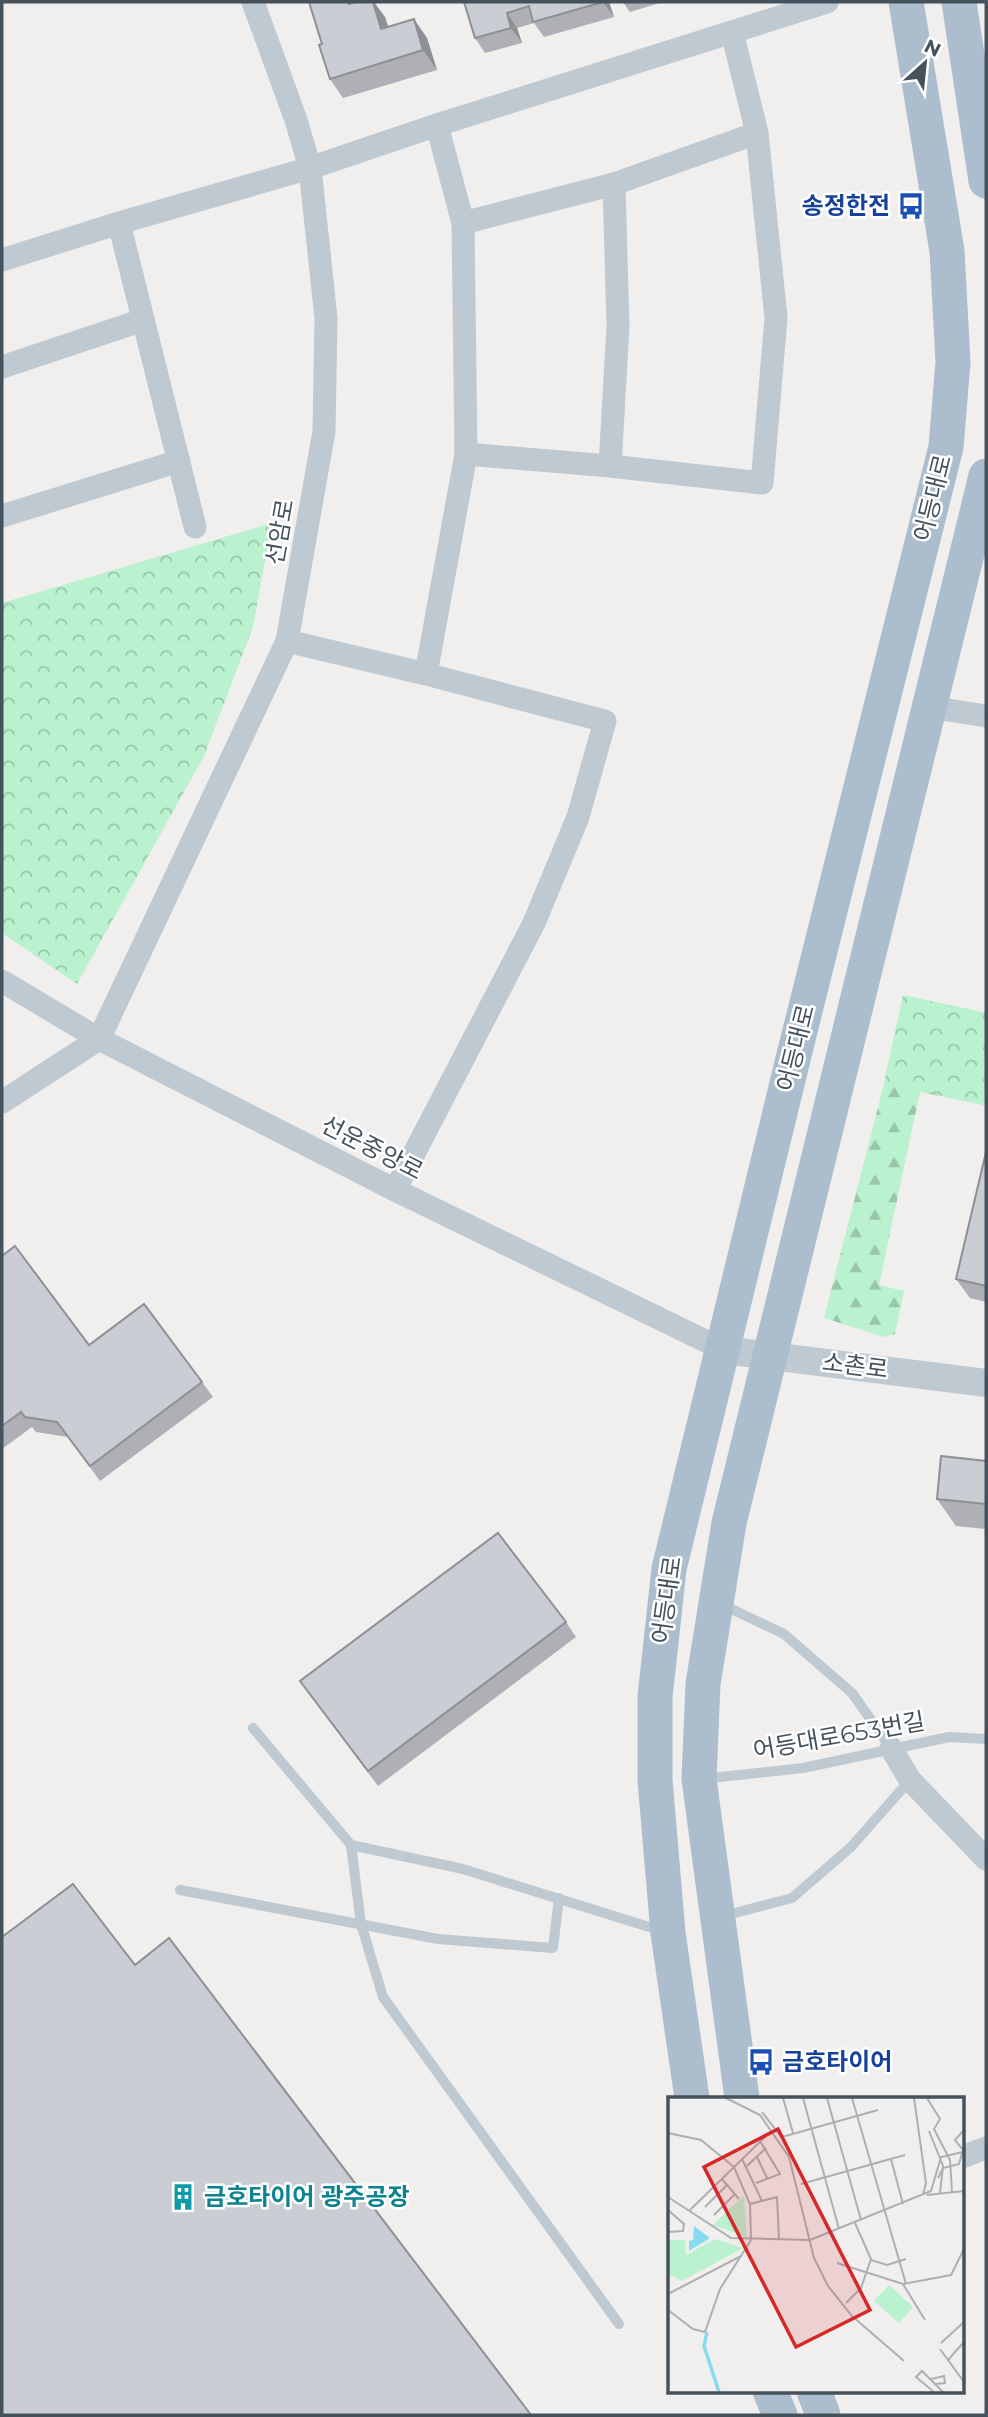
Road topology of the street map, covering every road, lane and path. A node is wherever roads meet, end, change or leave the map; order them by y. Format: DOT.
graph roads {
  1 [pos="253,2"];
  2 [pos="827,2"];
  3 [pos="906,2"];
  4 [pos="959,2"];
  5 [pos="732,32"];
  6 [pos="980,102"];
  7 [pos="437,125"];
  8 [pos="757,133"];
  9 [pos="310,169"];
  10 [pos="986,181"];
  11 [pos="614,184"];
  12 [pos="119,223"];
  13 [pos="463,223"];
  14 [pos="2,260"];
  15 [pos="143,320"];
  16 [pos="2,367"];
  17 [pos="467,454"];
  18 [pos="179,461"];
  19 [pos="610,466"];
  20 [pos="986,476"];
  21 [pos="2,516"];
  22 [pos="195,527"];
  23 [pos="287,642"];
  24 [pos="426,674"];
  25 [pos="929,707"];
  26 [pos="986,716"];
  27 [pos="2,981"];
  28 [pos="99,1039"];
  29 [pos="2,1102"];
  30 [pos="395,1190"];
  31 [pos="724,1350"];
  32 [pos="772,1356"];
  33 [pos="986,1383"];
  34 [pos="715,1601"];
  35 [pos="253,1728"];
  36 [pos="986,1739"];
  37 [pos="891,1748"];
  38 [pos="699,1779"];
  39 [pos="910,1780"];
  40 [pos="351,1845"];
  41 [pos="986,1859"];
  42 [pos="180,1890"];
  43 [pos="559,1898"];
  44 [pos="716,1918"];
  45 [pos="361,1924"];
  46 [pos="668,1933"];
  47 [pos="692,2097"];
  48 [pos="742,2097"];
  49 [pos="986,2148"];
  50 [pos="964,2156"];
  51 [pos="619,2324"];
  52 [pos="770,2392"];
  53 [pos="814,2392"];
  54 [pos="780,2415"];
  55 [pos="823,2415"];
  1 -- 9 [label="street, 선암로"];
  2 -- 5 [label="street"];
  3 -- 31 [label="main road, 어등대로"];
  4 -- 6 [label="main road"];
  5 -- 7 [label="street"];
  5 -- 8 [label="street"];
  6 -- 10 [label="main road"];
  7 -- 9 [label="street"];
  7 -- 13 [label="street"];
  8 -- 11 [label="street"];
  8 -- 19 [label="street"];
  9 -- 12 [label="street"];
  9 -- 23 [label="street, 선암로"];
  11 -- 13 [label="street"];
  11 -- 19 [label="street"];
  12 -- 14 [label="street"];
  12 -- 15 [label="street"];
  13 -- 17 [label="street"];
  15 -- 16 [label="street"];
  15 -- 18 [label="street"];
  17 -- 19 [label="street"];
  17 -- 24 [label="street"];
  18 -- 21 [label="street"];
  18 -- 22 [label="street"];
  20 -- 25 [label="main road, 어등대로"];
  23 -- 24 [label="street"];
  23 -- 28 [label="street, 선암로"];
  24 -- 30 [label="street"];
  25 -- 26 [label="street"];
  25 -- 32 [label="main road, 어등대로"];
  27 -- 28 [label="street, 선운중앙로"];
  28 -- 29 [label="street"];
  28 -- 30 [label="street, 선운중앙로"];
  30 -- 31 [label="street, 선운중앙로"];
  31 -- 32 [label="street, 소촌로"];
  31 -- 46 [label="main road, 어등대로"];
  32 -- 33 [label="street, 소촌로"];
  32 -- 34 [label="main road, 어등대로"];
  34 -- 37 [label="lane"];
  34 -- 38 [label="main road, 어등대로"];
  35 -- 40 [label="lane"];
  36 -- 37 [label="lane, 어등대로653번길"];
  37 -- 38 [label="lane, 어등대로653번길"];
  37 -- 39 [label="street"];
  38 -- 44 [label="main road, 어등대로"];
  39 -- 41 [label="street"];
  39 -- 44 [label="lane"];
  40 -- 43 [label="lane"];
  40 -- 45 [label="lane"];
  42 -- 45 [label="lane"];
  43 -- 45 [label="lane"];
  43 -- 46 [label="lane"];
  44 -- 48 [label="main road, 어등대로"];
  45 -- 51 [label="lane"];
  46 -- 47 [label="main road, 어등대로"];
  49 -- 50 [label="street"];
  52 -- 54 [label="main road"];
  53 -- 55 [label="main road"];
}
